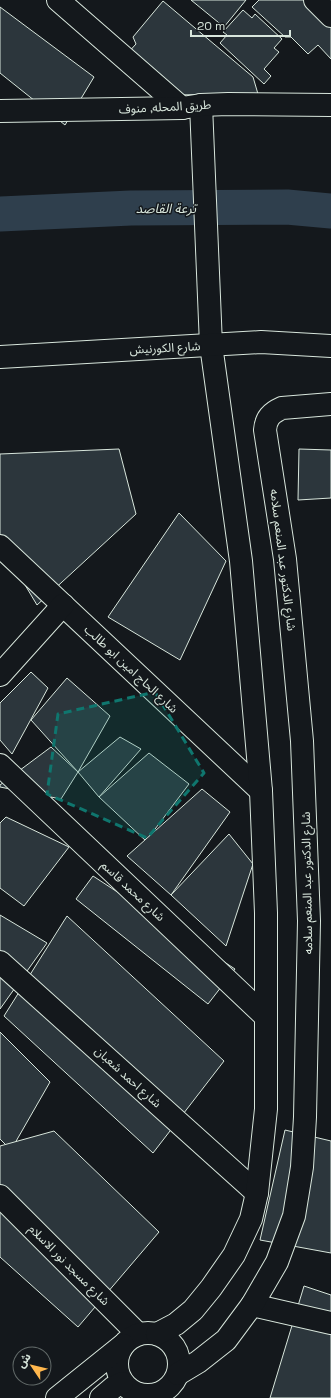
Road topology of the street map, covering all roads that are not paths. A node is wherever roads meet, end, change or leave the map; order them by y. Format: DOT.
graph roads {
  1 [pos="58,0"];
  2 [pos="315,0"];
  3 [pos="331,16"];
  4 [pos="331,105"];
  5 [pos="191,106"];
  6 [pos="0,111"];
  7 [pos="211,345"];
  8 [pos="331,346"];
  9 [pos="0,357"];
  10 [pos="331,404"];
  11 [pos="0,546"];
  12 [pos="63,605"];
  13 [pos="0,675"];
  14 [pos="0,766"];
  15 [pos="261,792"];
  16 [pos="0,962"];
  17 [pos="266,1017"];
  18 [pos="257,1193"];
  19 [pos="0,1196"];
  20 [pos="252,1305"];
  21 [pos="331,1323"];
  22 [pos="139,1338"];
  23 [pos="178,1374"];
  24 [pos="122,1383"];
  25 [pos="162,1396"];
  26 [pos="57,1398"];
  27 [pos="101,1398"];
  1 -- 5 [label="street"];
  2 -- 3 [label="street"];
  4 -- 5 [label="street, طريق المحله, منوف"];
  5 -- 6 [label="street, طريق المحله, منوف"];
  5 -- 7 [label="street"];
  7 -- 8 [label="street, شارع الكورنيش"];
  7 -- 9 [label="street, شارع الكورنيش"];
  7 -- 15 [label="street"];
  10 -- 20 [label="street, شارع الدكتور عبد المنعم سلامه"];
  11 -- 12 [label="street, شارع الحاج امين ابو طالب"];
  12 -- 13 [label="street"];
  12 -- 15 [label="street, شارع الحاج امين ابو طالب"];
  14 -- 17 [label="street, شارع محمد قاسم"];
  15 -- 17 [label="street"];
  16 -- 18 [label="street, شارع احمد شعبان"];
  17 -- 18 [label="street"];
  18 -- 22 [label="street"];
  19 -- 22 [label="street, شارع مسجد نور الاسلام"];
  20 -- 21 [label="street"];
  20 -- 23 [label="street, شارع الدكتور عبد المنعم سلامه"];
  22 -- 23 [label="street"];
  22 -- 24 [label="street"];
  22 -- 26 [label="street"];
  23 -- 25 [label="street"];
  24 -- 25 [label="street"];
  24 -- 27 [label="street"];
}
